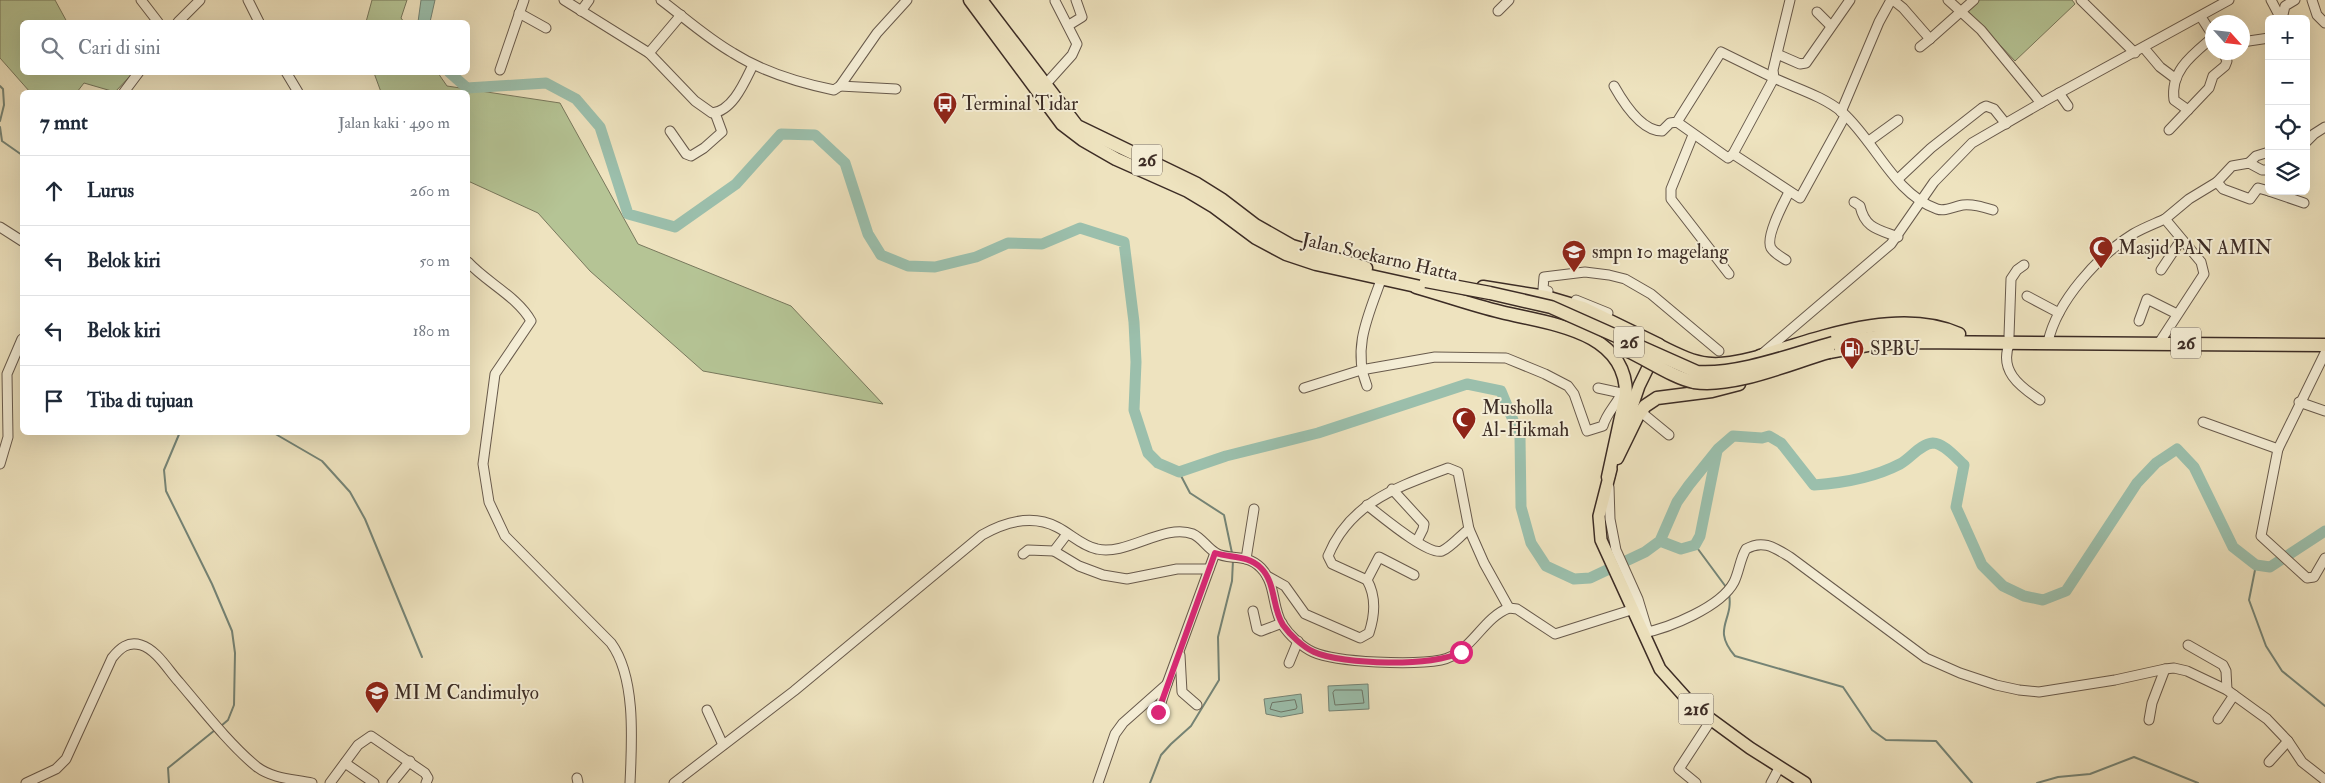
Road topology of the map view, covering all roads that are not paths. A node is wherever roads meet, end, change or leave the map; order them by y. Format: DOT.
graph roads {
  1 [pos="141,0"];
  2 [pos="200,0"];
  3 [pos="248,0"];
  4 [pos="524,0"];
  5 [pos="565,0"];
  6 [pos="589,0"];
  7 [pos="661,0"];
  8 [pos="907,0"];
  9 [pos="970,0"];
  10 [pos="981,0"];
  11 [pos="1076,0"];
  12 [pos="1509,0"];
  13 [pos="1790,0"];
  14 [pos="1850,0"];
  15 [pos="1892,0"];
  16 [pos="1948,0"];
  17 [pos="1974,0"];
  18 [pos="2229,0"];
  19 [pos="2271,0"];
  20 [pos="2312,0"];
  21 [pos="1055,1"];
  22 [pos="2083,1"];
  23 [pos="2297,3"];
  24 [pos="581,11"];
  25 [pos="1498,11"];
  26 [pos="1817,12"];
  27 [pos="1961,12"];
  28 [pos="520,13"];
  29 [pos="680,15"];
  30 [pos="2280,15"];
  31 [pos="2283,15"];
  32 [pos="2201,17"];
  33 [pos="156,20"];
  34 [pos="180,20"];
  35 [pos="258,20"];
  36 [pos="2205,23"];
  37 [pos="2325,23"];
  38 [pos="1069,25"];
  39 [pos="1831,26"];
  40 [pos="546,28"];
  41 [pos="1930,39"];
  42 [pos="2265,39"];
  43 [pos="2250,41"];
  44 [pos="2205,44"];
  45 [pos="1920,47"];
  46 [pos="2144,48"];
  47 [pos="649,53"];
  48 [pos="2135,53"];
  49 [pos="1777,54"];
  50 [pos="2227,60"];
  51 [pos="753,65"];
  52 [pos="500,70"];
  53 [pos="137,75"];
  54 [pos="288,75"];
  55 [pos="1774,78"];
  56 [pos="2176,79"];
  57 [pos="1045,85"];
  58 [pos="840,86"];
  59 [pos="1614,86"];
  60 [pos="896,89"];
  61 [pos="126,90"];
  62 [pos="297,90"];
  63 [pos="2059,93"];
  64 [pos="2041,103"];
  65 [pos="2068,106"];
  66 [pos="2188,110"];
  67 [pos="716,113"];
  68 [pos="1843,114"];
  69 [pos="1898,120"];
  70 [pos="1066,121"];
  71 [pos="1677,122"];
  72 [pos="2006,124"];
  73 [pos="2325,127"];
  74 [pos="2170,130"];
  75 [pos="670,131"];
  76 [pos="1693,134"];
  77 [pos="2310,138"];
  78 [pos="1869,141"];
  79 [pos="2265,153"];
  80 [pos="1733,154"];
  81 [pos="2249,163"];
  82 [pos="2265,170"];
  83 [pos="2265,173"];
  84 [pos="1898,180"];
  85 [pos="2217,182"];
  86 [pos="2258,188"];
  87 [pos="2265,190"];
  88 [pos="1789,192"];
  89 [pos="2281,195"];
  90 [pos="1921,201"];
  91 [pos="1854,202"];
  92 [pos="2304,203"];
  93 [pos="1993,210"];
  94 [pos="2165,219"];
  95 [pos="0,227"];
  96 [pos="1898,237"];
  97 [pos="20,240"];
  98 [pos="2182,240"];
  99 [pos="1786,260"];
  100 [pos="470,264"];
  101 [pos="2024,265"];
  102 [pos="2161,270"];
  103 [pos="1729,274"];
  104 [pos="1381,280"];
  105 [pos="1420,284"];
  106 [pos="1547,294"];
  107 [pos="2027,296"];
  108 [pos="1608,313"];
  109 [pos="2059,313"];
  110 [pos="2177,314"];
  111 [pos="2140,322"];
  112 [pos="1959,334"];
  113 [pos="2009,339"];
  114 [pos="2047,342"];
  115 [pos="2158,343"];
  116 [pos="20,344"];
  117 [pos="1659,345"];
  118 [pos="2325,345"];
  119 [pos="1832,349"];
  120 [pos="1719,351"];
  121 [pos="2325,353"];
  122 [pos="1760,356"];
  123 [pos="1361,370"];
  124 [pos="1368,386"];
  125 [pos="1304,388"];
  126 [pos="1598,388"];
  127 [pos="1624,394"];
  128 [pos="2040,400"];
  129 [pos="2299,402"];
  130 [pos="2325,410"];
  131 [pos="1641,412"];
  132 [pos="2203,422"];
  133 [pos="1670,435"];
  134 [pos="2278,449"];
  135 [pos="0,464"];
  136 [pos="1608,477"];
  137 [pos="1392,489"];
  138 [pos="1367,504"];
  139 [pos="1254,509"];
  140 [pos="1469,529"];
  141 [pos="1067,534"];
  142 [pos="1417,541"];
  143 [pos="1054,551"];
  144 [pos="1023,554"];
  145 [pos="1224,555"];
  146 [pos="2325,558"];
  147 [pos="1246,559"];
  148 [pos="1209,569"];
  149 [pos="1414,574"];
  150 [pos="1267,576"];
  151 [pos="1367,580"];
  152 [pos="1633,603"];
  153 [pos="1509,608"];
  154 [pos="1253,611"];
  155 [pos="1282,623"];
  156 [pos="1646,632"];
  157 [pos="1298,641"];
  158 [pos="2188,645"];
  159 [pos="1180,652"];
  160 [pos="1289,663"];
  161 [pos="2165,669"];
  162 [pos="1167,684"];
  163 [pos="2230,693"];
  164 [pos="1197,705"];
  165 [pos="707,710"];
  166 [pos="1158,712"];
  167 [pos="2218,719"];
  168 [pos="1711,720"];
  169 [pos="2149,720"];
  170 [pos="2288,741"];
  171 [pos="723,745"];
  172 [pos="410,761"];
  173 [pos="2269,762"];
  174 [pos="346,763"];
  175 [pos="1780,768"];
  176 [pos="2325,780"];
  177 [pos="26,783"];
  178 [pos="312,783"];
  179 [pos="330,783"];
  180 [pos="374,783"];
  181 [pos="392,783"];
  182 [pos="426,783"];
  183 [pos="630,783"];
  184 [pos="674,783"];
  185 [pos="1098,783"];
  186 [pos="1696,783"];
  187 [pos="1771,783"];
  188 [pos="1805,783"];
  1 -- 33 [label="street"];
  2 -- 34 [label="street"];
  3 -- 35 [label="street"];
  4 -- 28 [label="street"];
  5 -- 24 [label="street"];
  6 -- 24 [label="street"];
  7 -- 29 [label="street"];
  8 -- 58 [label="street"];
  9 -- 70 [label="highway, Jalan Soekarno Hatta / 26"];
  10 -- 57 [label="highway, Jalan Soekarno Hatta / 26"];
  11 -- 38 [label="street"];
  12 -- 25 [label="street"];
  13 -- 49 [label="street"];
  14 -- 39 [label="street"];
  15 -- 41 [label="street"];
  15 -- 68 [label="street"];
  16 -- 27 [label="street"];
  17 -- 27 [label="street"];
  18 -- 32 [label="street"];
  19 -- 30 [label="street"];
  20 -- 37 [label="street"];
  21 -- 38 [label="street"];
  22 -- 48 [label="street"];
  23 -- 31 [label="street"];
  24 -- 47 [label="street"];
  26 -- 39 [label="street"];
  27 -- 41 [label="street"];
  27 -- 64 [label="street"];
  28 -- 40 [label="street"];
  28 -- 52 [label="street"];
  29 -- 47 [label="street"];
  29 -- 51 [label="street"];
  32 -- 36 [label="street"];
  32 -- 46 [label="street"];
  38 -- 57 [label="street"];
  39 -- 49 [label="street"];
  41 -- 45 [label="street"];
  42 -- 43 [label="street"];
  44 -- 56 [label="street"];
  46 -- 48 [label="street"];
  46 -- 56 [label="street"];
  47 -- 67 [label="street"];
  48 -- 63 [label="street"];
  49 -- 55 [label="street"];
  50 -- 66 [label="street"];
  51 -- 58 [label="street"];
  51 -- 67 [label="street"];
  53 -- 61 [label="street"];
  54 -- 62 [label="street"];
  55 -- 68 [label="street"];
  55 -- 71 [label="street"];
  55 -- 80 [label="street"];
  56 -- 66 [label="street"];
  57 -- 70 [label="highway, Jalan Soekarno Hatta / 26"];
  58 -- 60 [label="street"];
  59 -- 71 [label="street"];
  63 -- 64 [label="street"];
  63 -- 65 [label="street"];
  64 -- 72 [label="street"];
  66 -- 74 [label="street"];
  67 -- 75 [label="street"];
  68 -- 78 [label="street"];
  68 -- 88 [label="street"];
  69 -- 78 [label="street"];
  70 -- 104 [label="highway, Jalan Soekarno Hatta / 26"];
  70 -- 105 [label="highway, Jalan Soekarno Hatta / 26"];
  71 -- 76 [label="street"];
  72 -- 84 [label="street"];
  72 -- 90 [label="street"];
  73 -- 77 [label="street"];
  76 -- 80 [label="street"];
  76 -- 103 [label="street"];
  78 -- 84 [label="street"];
  79 -- 81 [label="street"];
  80 -- 88 [label="street"];
  81 -- 82 [label="street"];
  81 -- 85 [label="street"];
  83 -- 86 [label="street"];
  84 -- 90 [label="street"];
  85 -- 86 [label="street"];
  85 -- 94 [label="street"];
  86 -- 87 [label="street"];
  88 -- 99 [label="street"];
  89 -- 92 [label="street"];
  90 -- 93 [label="street"];
  90 -- 96 [label="street"];
  91 -- 96 [label="street"];
  94 -- 98 [label="street"];
  94 -- 109 [label="street"];
  95 -- 97 [label="street"];
  96 -- 122 [label="street"];
  98 -- 102 [label="street"];
  98 -- 110 [label="street"];
  100 -- 183 [label="street"];
  101 -- 113 [label="street"];
  104 -- 105 [label="highway, Jalan Soekarno Hatta / 26"];
  104 -- 123 [label="street"];
  105 -- 106 [label="highway"];
  105 -- 119 [label="highway, Jalan Soekarno Hatta / 26, bridge"];
  105 -- 127 [label="highway"];
  106 -- 108 [label="street"];
  106 -- 117 [label="highway"];
  106 -- 120 [label="street"];
  107 -- 109 [label="street"];
  109 -- 114 [label="street"];
  110 -- 111 [label="street"];
  110 -- 115 [label="street"];
  112 -- 113 [label="highway, 26"];
  112 -- 119 [label="highway, 26"];
  112 -- 122 [label="highway"];
  113 -- 114 [label="highway, 26"];
  113 -- 119 [label="highway, 26"];
  113 -- 128 [label="street"];
  114 -- 115 [label="highway, 26"];
  115 -- 118 [label="highway, 26"];
  116 -- 135 [label="street"];
  117 -- 122 [label="main road"];
  117 -- 136 [label="main road, 216"];
  119 -- 131 [label="highway"];
  121 -- 129 [label="street"];
  123 -- 124 [label="street"];
  123 -- 125 [label="street"];
  123 -- 127 [label="street"];
  126 -- 127 [label="street"];
  127 -- 136 [label="highway"];
  129 -- 130 [label="street"];
  129 -- 134 [label="street"];
  131 -- 133 [label="street"];
  131 -- 136 [label="highway"];
  132 -- 134 [label="street"];
  134 -- 146 [label="street"];
  136 -- 152 [label="main road, 216"];
  137 -- 138 [label="street"];
  137 -- 140 [label="street"];
  137 -- 142 [label="street"];
  138 -- 142 [label="street"];
  138 -- 151 [label="street"];
  139 -- 147 [label="street"];
  140 -- 142 [label="street"];
  140 -- 153 [label="street"];
  141 -- 143 [label="street"];
  141 -- 145 [label="street"];
  141 -- 171 [label="street"];
  143 -- 144 [label="street"];
  143 -- 148 [label="street"];
  145 -- 147 [label="street"];
  145 -- 148 [label="street"];
  147 -- 150 [label="street"];
  148 -- 159 [label="street"];
  149 -- 151 [label="street"];
  150 -- 151 [label="street"];
  150 -- 155 [label="street"];
  152 -- 153 [label="street"];
  152 -- 156 [label="main road, 216"];
  153 -- 157 [label="street"];
  154 -- 155 [label="street"];
  155 -- 157 [label="street"];
  156 -- 161 [label="street"];
  156 -- 168 [label="main road, 216"];
  157 -- 160 [label="street"];
  158 -- 163 [label="street"];
  159 -- 162 [label="street"];
  159 -- 164 [label="street"];
  161 -- 163 [label="street"];
  161 -- 169 [label="street"];
  162 -- 166 [label="street"];
  162 -- 185 [label="street"];
  163 -- 167 [label="street"];
  163 -- 170 [label="street"];
  165 -- 171 [label="street"];
  168 -- 175 [label="main road, 216"];
  168 -- 186 [label="street"];
  170 -- 173 [label="street"];
  170 -- 176 [label="street"];
  171 -- 184 [label="street"];
  172 -- 174 [label="street"];
  172 -- 181 [label="street"];
  172 -- 182 [label="street"];
  174 -- 179 [label="street"];
  174 -- 180 [label="street"];
  175 -- 187 [label="street"];
  175 -- 188 [label="main road, 216"];
  177 -- 178 [label="street"];
}
